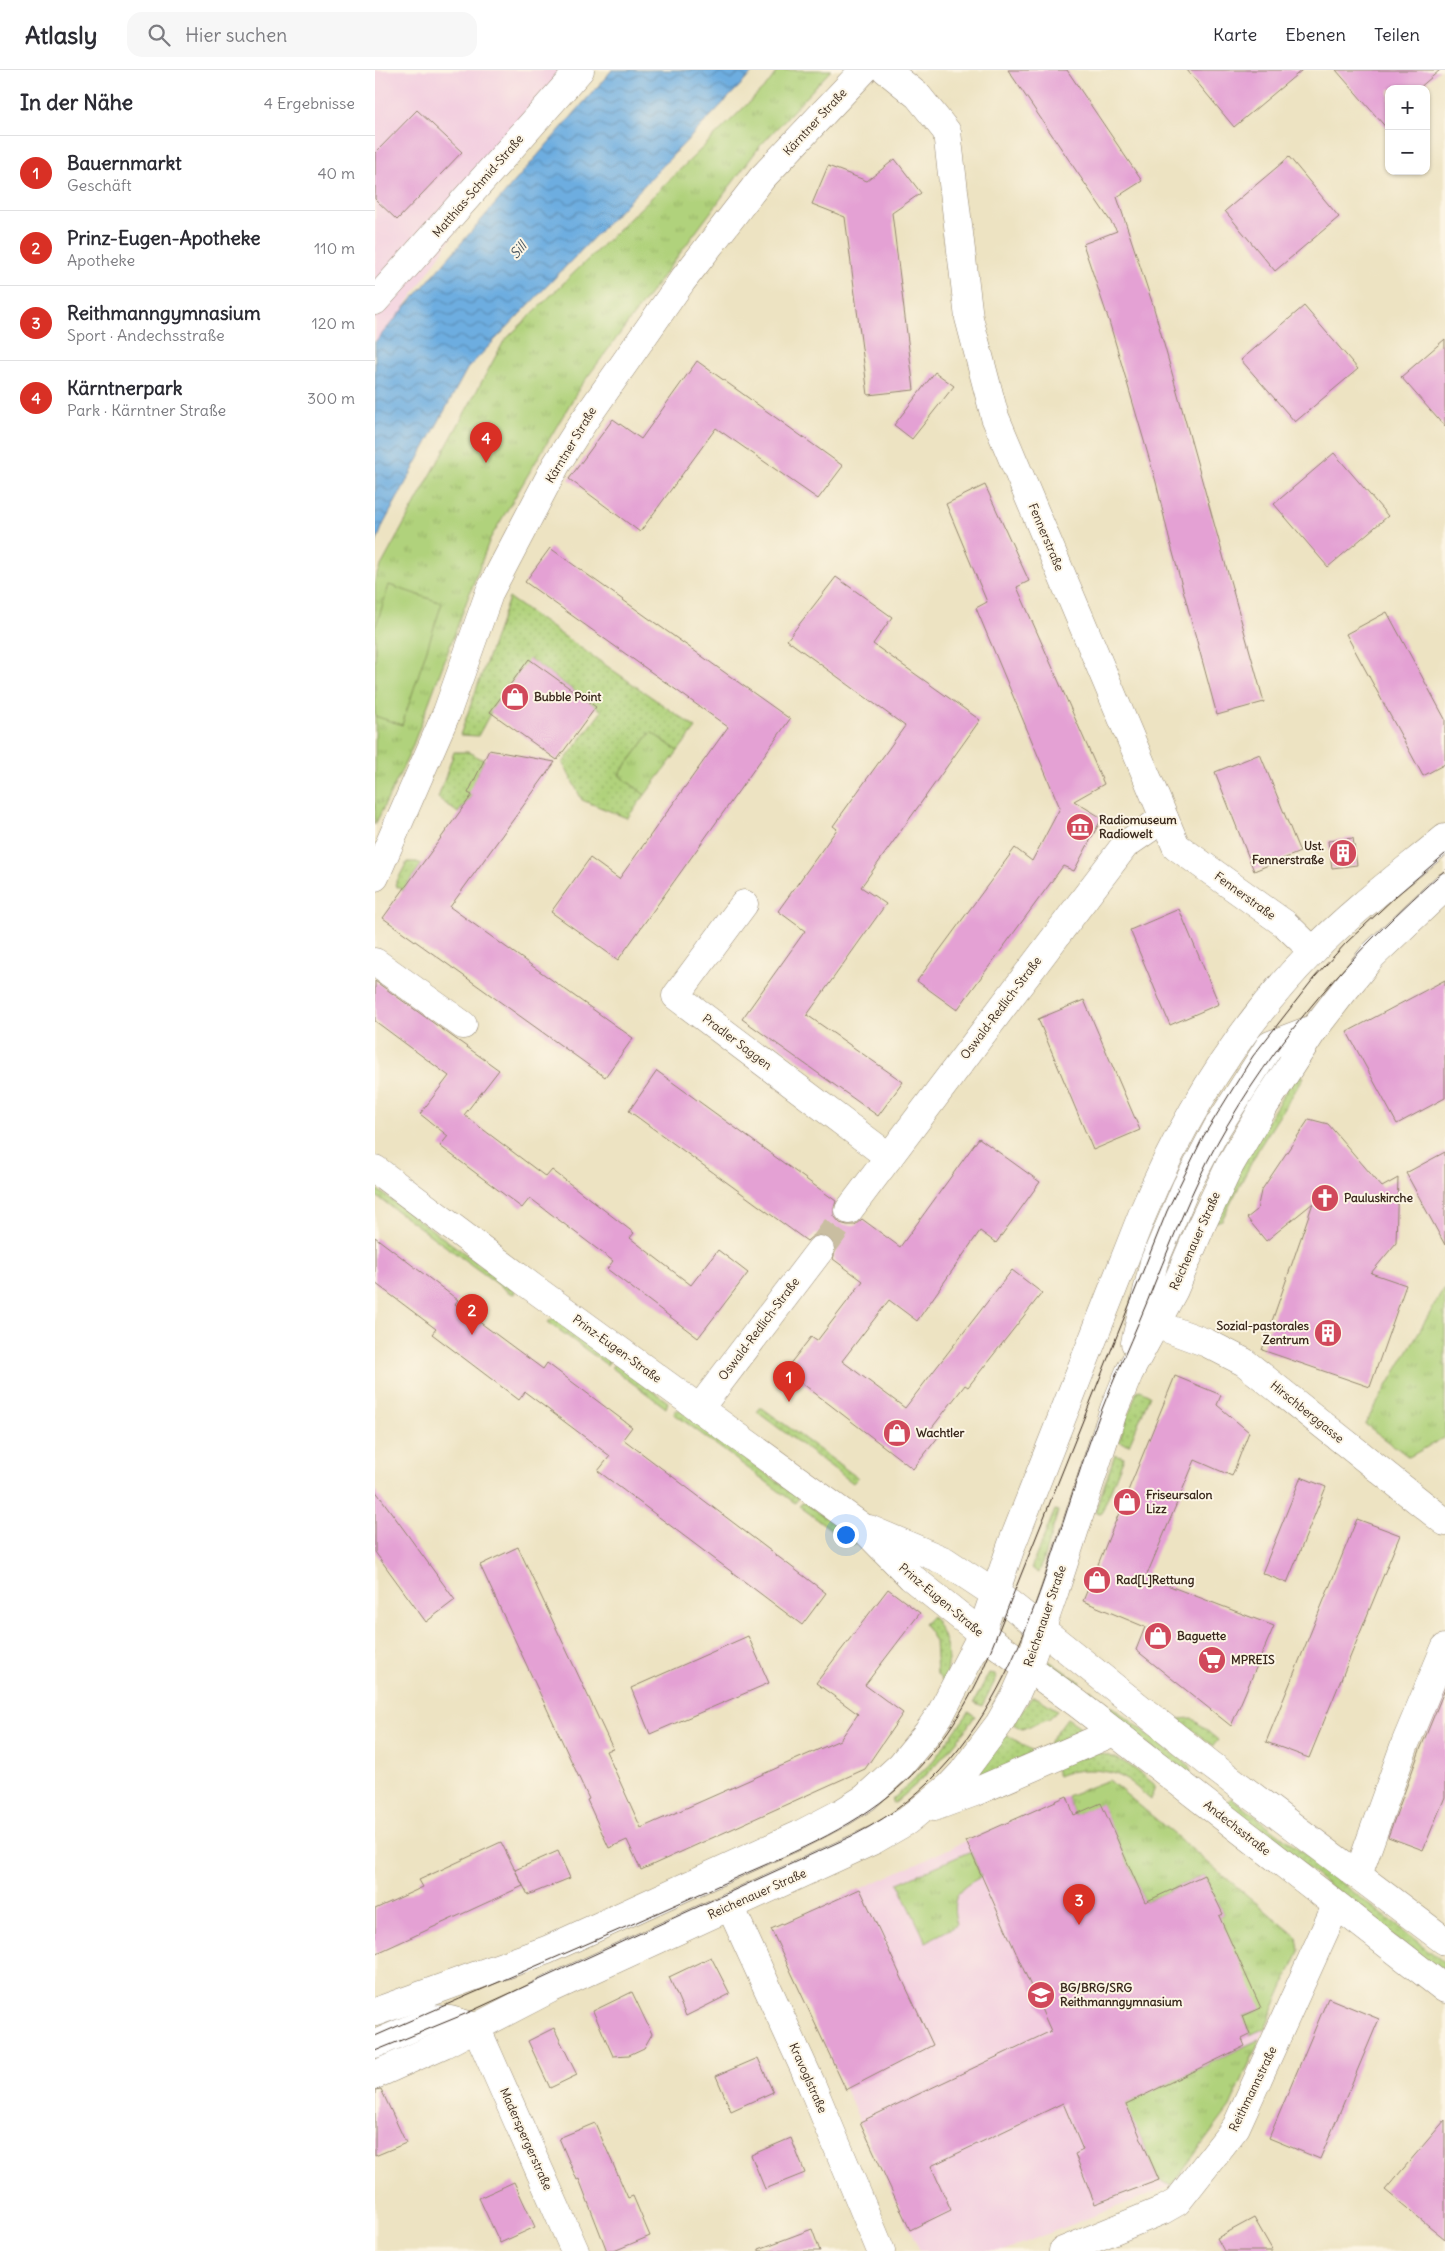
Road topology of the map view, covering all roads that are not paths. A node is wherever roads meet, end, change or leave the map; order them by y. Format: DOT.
graph roads {
  1 [pos="580,70"];
  2 [pos="864,70"];
  3 [pos="886,70"];
  4 [pos="375,300"];
  5 [pos="1164,818"];
  6 [pos="1445,838"];
  7 [pos="375,877"];
  8 [pos="1445,887"];
  9 [pos="744,904"];
  10 [pos="1313,951"];
  11 [pos="375,962"];
  12 [pos="1268,1002"];
  13 [pos="463,1025"];
  14 [pos="1315,1028"];
  15 [pos="1270,1045"];
  16 [pos="889,1157"];
  17 [pos="375,1169"];
  18 [pos="849,1210"];
  19 [pos="819,1250"];
  20 [pos="1149,1280"];
  21 [pos="1155,1324"];
  22 [pos="1086,1358"];
  23 [pos="1129,1373"];
  24 [pos="699,1409"];
  25 [pos="1445,1522"];
  26 [pos="861,1526"];
  27 [pos="995,1593"];
  28 [pos="1041,1628"];
  29 [pos="981,1633"];
  30 [pos="1445,1648"];
  31 [pos="1028,1666"];
  32 [pos="1114,1732"];
  33 [pos="1210,1764"];
  34 [pos="1189,1790"];
  35 [pos="921,1812"];
  36 [pos="1358,1876"];
  37 [pos="730,1906"];
  38 [pos="1336,1906"];
  39 [pos="1445,1941"];
  40 [pos="443,1987"];
  41 [pos="1445,1989"];
  42 [pos="375,2012"];
  43 [pos="433,2019"];
  44 [pos="476,2027"];
  45 [pos="375,2044"];
  46 [pos="375,2075"];
  47 [pos="575,2251"];
  48 [pos="881,2251"];
  49 [pos="1063,2251"];
  1 -- 4 [label="street, Matthias-Schmid-Straße"];
  2 -- 7 [label="street, Kärntner Straße"];
  3 -- 5 [label="street, Fennerstraße"];
  5 -- 10 [label="street, Fennerstraße"];
  5 -- 16 [label="street, Oswald-Redlich-Straße"];
  6 -- 10 [label="street"];
  8 -- 14 [label="street, Reichenauer Straße"];
  9 -- 16 [label="street, Pradler Saggen"];
  10 -- 12 [label="street"];
  11 -- 13 [label="street"];
  12 -- 15 [label="street"];
  12 -- 22 [label="street"];
  14 -- 15 [label="street"];
  14 -- 21 [label="street, Reichenauer Straße"];
  15 -- 20 [label="street"];
  16 -- 18 [label="street, Oswald-Redlich-Straße"];
  17 -- 24 [label="street, Prinz-Eugen-Straße"];
  19 -- 24 [label="street, Oswald-Redlich-Straße"];
  20 -- 22 [label="street"];
  20 -- 23 [label="street"];
  21 -- 23 [label="street, Reichenauer Straße"];
  21 -- 25 [label="street, Hirschberggasse"];
  22 -- 27 [label="street"];
  23 -- 28 [label="street, Reichenauer Straße"];
  24 -- 26 [label="street, Prinz-Eugen-Straße"];
  26 -- 27 [label="street, Prinz-Eugen-Straße"];
  26 -- 29 [label="street, Prinz-Eugen-Straße"];
  27 -- 28 [label="street, Prinz-Eugen-Straße"];
  27 -- 29 [label="street"];
  28 -- 31 [label="street, Reichenauer Straße"];
  28 -- 33 [label="street"];
  29 -- 31 [label="street, Prinz-Eugen-Straße"];
  29 -- 40 [label="street"];
  30 -- 36 [label="street"];
  31 -- 32 [label="street, Andechsstraße"];
  31 -- 35 [label="street, Reichenauer Straße"];
  32 -- 34 [label="street, Andechsstraße"];
  32 -- 35 [label="street"];
  33 -- 34 [label="street"];
  33 -- 36 [label="street"];
  34 -- 38 [label="street, Andechsstraße"];
  35 -- 37 [label="street, Reichenauer Straße"];
  36 -- 39 [label="street"];
  37 -- 44 [label="street, Reichenauer Straße"];
  37 -- 48 [label="street, Kravoglstraße"];
  38 -- 41 [label="street, Andechsstraße"];
  38 -- 49 [label="street, Reithmannstraße"];
  40 -- 42 [label="street"];
  40 -- 43 [label="street"];
  43 -- 44 [label="street"];
  43 -- 45 [label="street"];
  44 -- 46 [label="street, Reichenauer Straße"];
  44 -- 47 [label="street, Maderspergerstraße"];
}
